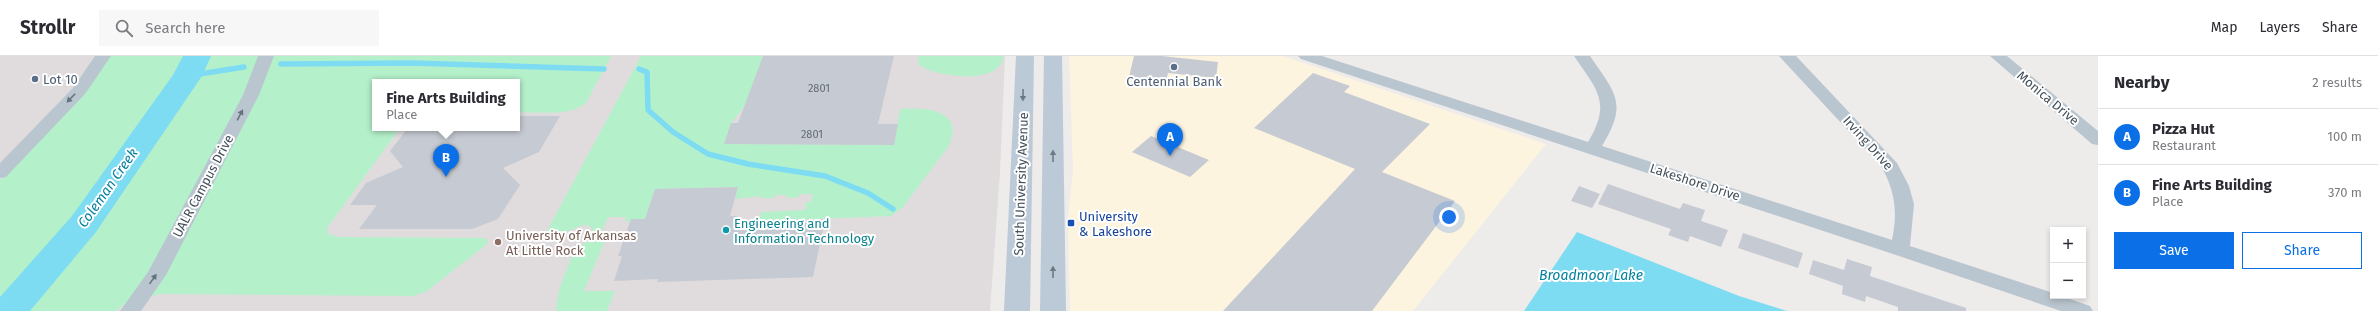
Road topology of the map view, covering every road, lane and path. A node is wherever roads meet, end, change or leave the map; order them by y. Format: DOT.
graph roads {
  1 [pos="103,56"];
  2 [pos="266,56"];
  3 [pos="1025,56"];
  4 [pos="1053,56"];
  5 [pos="1306,56"];
  6 [pos="1582,56"];
  7 [pos="1787,56"];
  8 [pos="1998,56"];
  9 [pos="2098,140"];
  10 [pos="1592,149"];
  11 [pos="0,173"];
  12 [pos="1900,249"];
  13 [pos="130,311"];
  14 [pos="1017,311"];
  15 [pos="1053,311"];
  16 [pos="2083,311"];
  1 -- 11 [label="street, one-way"];
  13 -- 2 [label="street, UALR Campus Drive, one-way"];
  3 -- 14 [label="main road, South University Avenue, one-way"];
  15 -- 4 [label="main road, one-way"];
  5 -- 10 [label="street, Lakeshore Drive"];
  6 -- 10 [label="street"];
  7 -- 12 [label="street, Irving Drive"];
  8 -- 9 [label="street, Monica Drive"];
  10 -- 12 [label="street, Lakeshore Drive"];
  12 -- 16 [label="street, Lakeshore Drive"];
}
